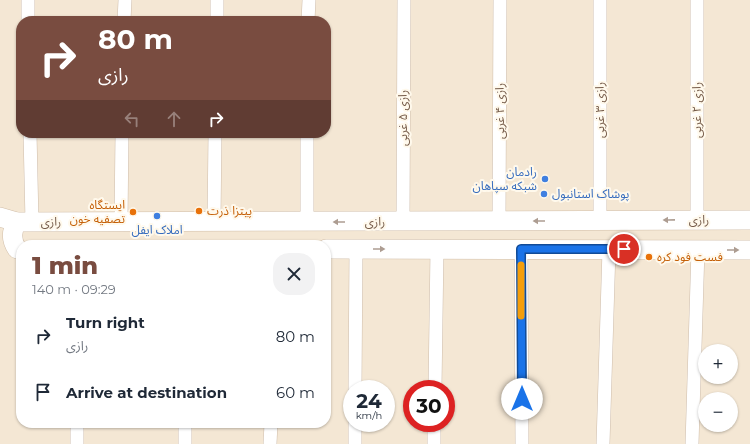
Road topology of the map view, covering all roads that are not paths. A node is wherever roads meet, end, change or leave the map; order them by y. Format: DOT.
graph roads {
  1 [pos="28,0"];
  2 [pos="125,0"];
  3 [pos="217,0"];
  4 [pos="309,0"];
  5 [pos="404,0"];
  6 [pos="500,0"];
  7 [pos="600,0"];
  8 [pos="697,0"];
  9 [pos="28,16"];
  10 [pos="124,16"];
  11 [pos="217,16"];
  12 [pos="308,16"];
  13 [pos="29,138"];
  14 [pos="122,138"];
  15 [pos="215,138"];
  16 [pos="307,138"];
  17 [pos="16,220"];
  18 [pos="697,220"];
  19 [pos="750,220"];
  20 [pos="600,221"];
  21 [pos="121,222"];
  22 [pos="214,222"];
  23 [pos="307,222"];
  24 [pos="403,222"];
  25 [pos="454,222"];
  26 [pos="499,222"];
  27 [pos="331,249"];
  28 [pos="356,249"];
  29 [pos="445,249"];
  30 [pos="521,249"];
  31 [pos="609,249"];
  32 [pos="698,249"];
  33 [pos="750,250"];
  34 [pos="13,251"];
  35 [pos="355,380"];
  36 [pos="436,380"];
  37 [pos="77,428"];
  38 [pos="185,428"];
  39 [pos="271,428"];
  40 [pos="355,432"];
  41 [pos="434,432"];
  42 [pos="692,442"];
  43 [pos="77,444"];
  44 [pos="185,444"];
  45 [pos="270,444"];
  46 [pos="355,444"];
  47 [pos="434,444"];
  48 [pos="522,444"];
  49 [pos="603,444"];
  1 -- 9 [label="street"];
  2 -- 10 [label="street"];
  3 -- 11 [label="street"];
  4 -- 12 [label="street"];
  5 -- 24 [label="street, رازی ۵ غربی"];
  6 -- 26 [label="street, رازی ۴ غربی"];
  7 -- 20 [label="street, رازی ۳ غربی"];
  8 -- 18 [label="street, رازی ۲ غربی"];
  13 -- 17 [label="street"];
  14 -- 21 [label="street"];
  15 -- 22 [label="street"];
  16 -- 23 [label="street"];
  17 -- 21 [label="main road, رازی"];
  17 -- 34 [label="main road"];
  18 -- 19 [label="main road, رازی"];
  18 -- 20 [label="main road, رازی, one-way"];
  20 -- 26 [label="main road, رازی, one-way"];
  21 -- 22 [label="main road, رازی"];
  22 -- 23 [label="main road, رازی"];
  24 -- 23 [label="main road, رازی, one-way"];
  24 -- 25 [label="main road, رازی"];
  25 -- 26 [label="main road, رازی"];
  25 -- 29 [label="main road"];
  27 -- 28 [label="main road"];
  28 -- 29 [label="main road, one-way"];
  28 -- 35 [label="street"];
  29 -- 30 [label="main road"];
  29 -- 36 [label="street"];
  30 -- 31 [label="main road"];
  30 -- 48 [label="street"];
  31 -- 32 [label="main road"];
  31 -- 49 [label="street"];
  32 -- 33 [label="main road, one-way"];
  32 -- 42 [label="street"];
  37 -- 43 [label="street"];
  38 -- 44 [label="street"];
  39 -- 45 [label="street"];
  40 -- 46 [label="street"];
  41 -- 47 [label="street"];
}
